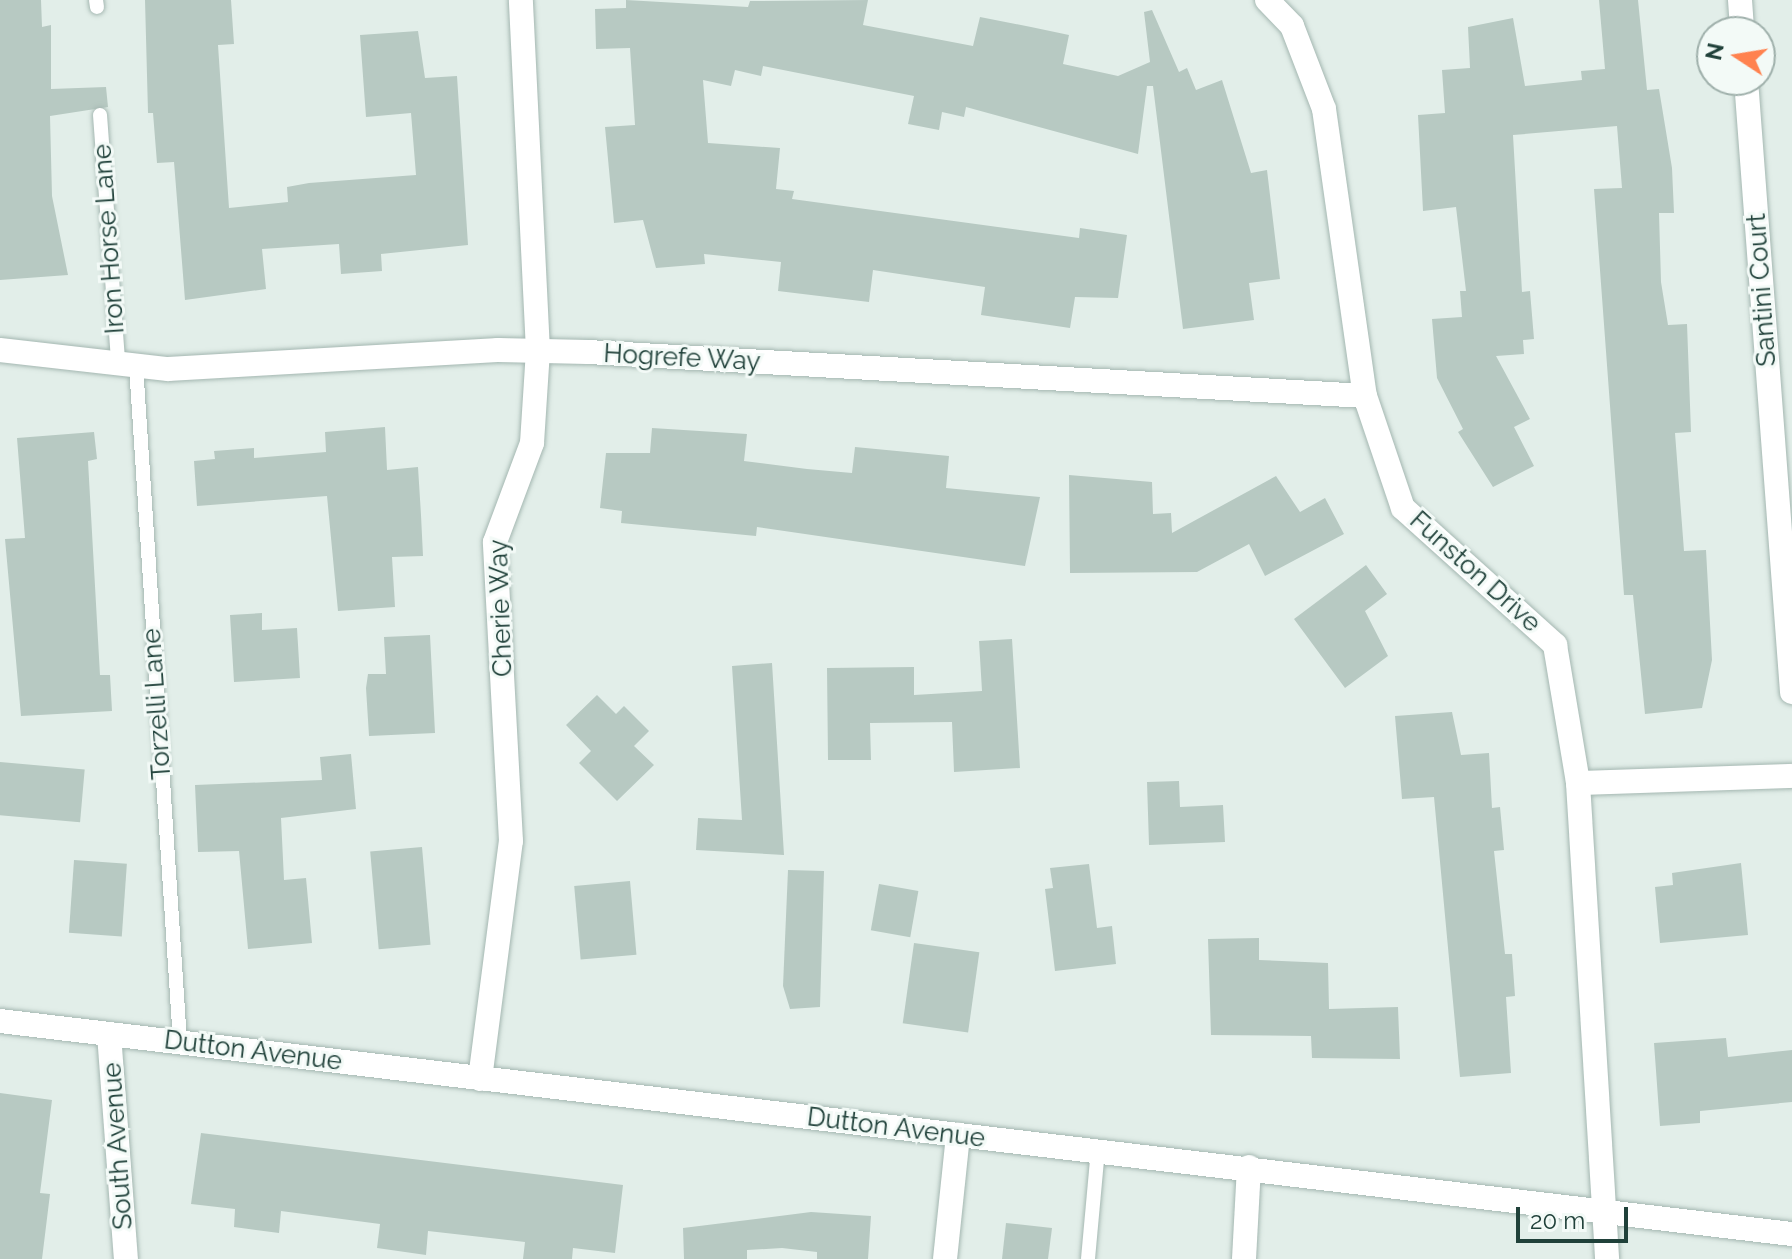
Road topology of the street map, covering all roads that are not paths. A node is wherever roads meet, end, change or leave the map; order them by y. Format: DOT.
graph roads {
  1 [pos="521,0"];
  2 [pos="1267,0"];
  3 [pos="1747,96"];
  4 [pos="100,115"];
  5 [pos="0,350"];
  6 [pos="538,351"];
  7 [pos="127,364"];
  8 [pos="1365,396"];
  9 [pos="1792,692"];
  10 [pos="1792,776"];
  11 [pos="1578,783"];
  12 [pos="0,1021"];
  13 [pos="109,1034"];
  14 [pos="180,1042"];
  15 [pos="480,1079"];
  16 [pos="958,1135"];
  17 [pos="1098,1149"];
  18 [pos="1249,1167"];
  19 [pos="1603,1212"];
  20 [pos="1792,1234"];
  21 [pos="126,1259"];
  22 [pos="945,1259"];
  23 [pos="1088,1259"];
  24 [pos="1244,1259"];
  25 [pos="1607,1259"];
  1 -- 6 [label="street, Cherie Way"];
  2 -- 8 [label="street, Funston Drive"];
  3 -- 9 [label="street, Santini Court"];
  4 -- 7 [label="lane, Iron Horse Lane"];
  5 -- 7 [label="street, Hogrefe Way"];
  6 -- 7 [label="street, Hogrefe Way"];
  6 -- 8 [label="street, Hogrefe Way"];
  6 -- 15 [label="street, Cherie Way"];
  7 -- 14 [label="lane, Torzelli Lane"];
  8 -- 11 [label="street, Funston Drive"];
  10 -- 11 [label="street"];
  11 -- 19 [label="street, Funston Drive"];
  12 -- 13 [label="street, Dutton Avenue"];
  13 -- 14 [label="street, Dutton Avenue"];
  13 -- 21 [label="street, South Avenue"];
  14 -- 15 [label="street, Dutton Avenue"];
  15 -- 16 [label="street, Dutton Avenue"];
  16 -- 17 [label="street, Dutton Avenue"];
  16 -- 22 [label="street"];
  17 -- 18 [label="street, Dutton Avenue"];
  17 -- 23 [label="lane"];
  18 -- 19 [label="street, Dutton Avenue"];
  18 -- 24 [label="street"];
  19 -- 20 [label="street, Dutton Avenue"];
  19 -- 25 [label="street, Funston Drive"];
}
